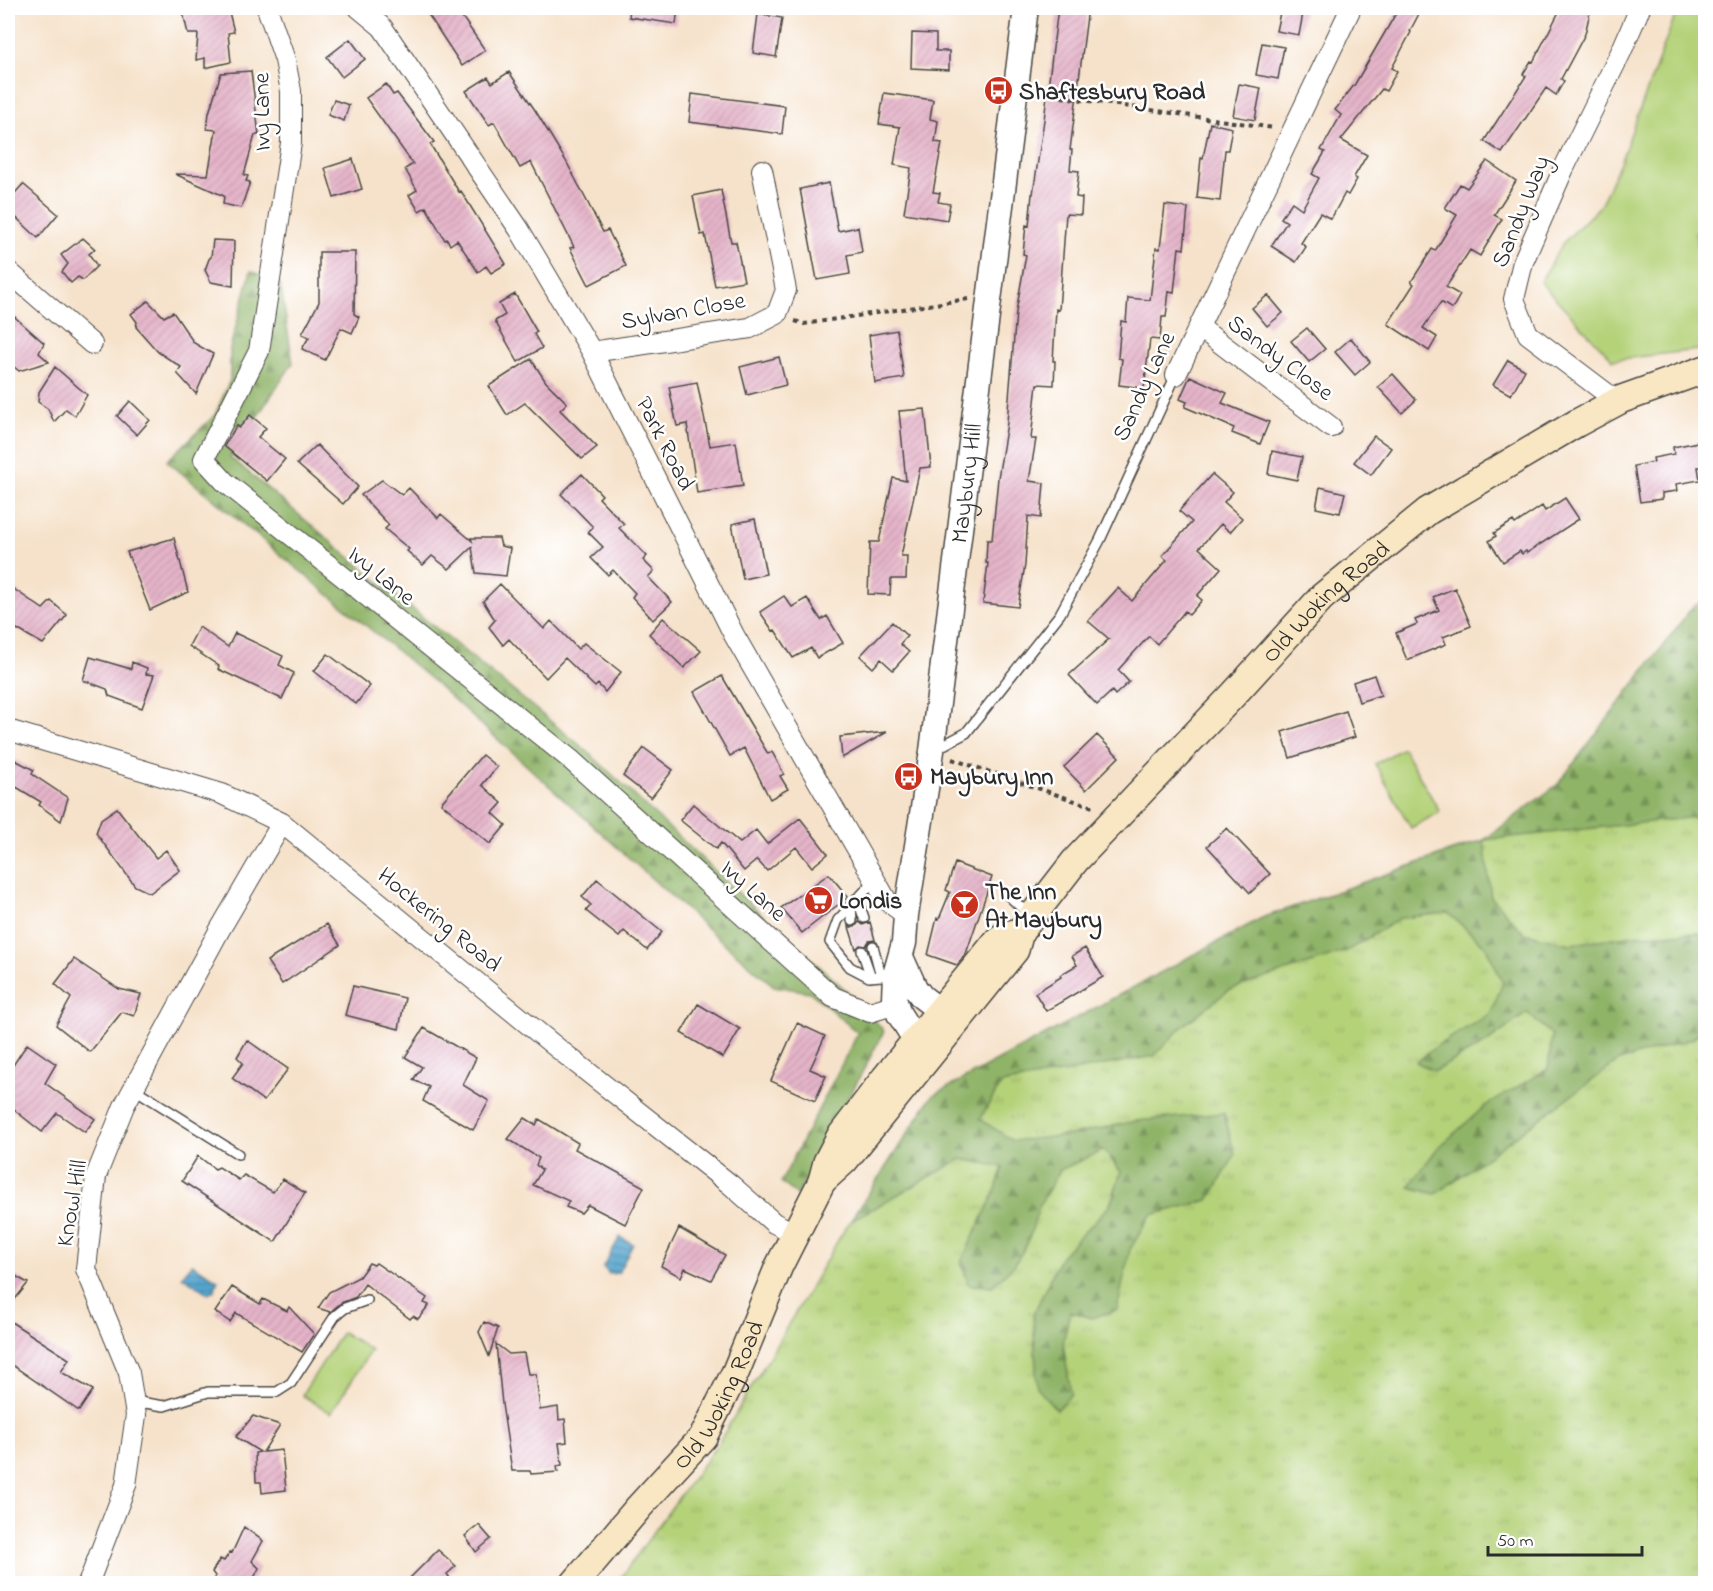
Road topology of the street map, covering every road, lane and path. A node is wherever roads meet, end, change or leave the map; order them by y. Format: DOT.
graph roads {
  1 [pos="267,8"];
  2 [pos="359,8"];
  3 [pos="1026,8"];
  4 [pos="1351,8"];
  5 [pos="1640,8"];
  6 [pos="1017,91"];
  7 [pos="1292,131"];
  8 [pos="762,170"];
  9 [pos="8,271"];
  10 [pos="988,296"];
  11 [pos="777,314"];
  12 [pos="1199,327"];
  13 [pos="92,344"];
  14 [pos="592,352"];
  15 [pos="1706,369"];
  16 [pos="1176,375"];
  17 [pos="1618,402"];
  18 [pos="1331,427"];
  19 [pos="8,730"];
  20 [pos="932,752"];
  21 [pos="1119,816"];
  22 [pos="282,824"];
  23 [pos="875,880"];
  24 [pos="1008,894"];
  25 [pos="854,902"];
  26 [pos="906,915"];
  27 [pos="864,918"];
  28 [pos="852,921"];
  29 [pos="1026,925"];
  30 [pos="873,946"];
  31 [pos="862,951"];
  32 [pos="891,972"];
  33 [pos="896,1004"];
  34 [pos="948,1017"];
  35 [pos="923,1047"];
  36 [pos="133,1089"];
  37 [pos="238,1154"];
  38 [pos="794,1233"];
  39 [pos="367,1300"];
  40 [pos="134,1401"];
  41 [pos="88,1584"];
  42 [pos="574,1584"];
  1 -- 33 [label="street, Ivy Lane"];
  2 -- 14 [label="street, Park Road"];
  3 -- 6 [label="street, Maybury Hill"];
  4 -- 7 [label="street, Sandy Lane"];
  5 -- 17 [label="street, Sandy Way"];
  6 -- 7 [label="path"];
  6 -- 10 [label="street, Maybury Hill"];
  7 -- 12 [label="street, Sandy Lane"];
  8 -- 11 [label="street, Sylvan Close"];
  9 -- 13 [label="street"];
  10 -- 11 [label="path"];
  10 -- 20 [label="street, Maybury Hill"];
  11 -- 14 [label="street, Sylvan Close"];
  12 -- 16 [label="street, Sandy Lane"];
  12 -- 18 [label="street, Sandy Close"];
  14 -- 23 [label="street, Park Road"];
  15 -- 17 [label="main road, Old Woking Road"];
  16 -- 20 [label="lane, Sandy Lane"];
  17 -- 21 [label="main road, Old Woking Road"];
  19 -- 22 [label="street, Hockering Road"];
  20 -- 21 [label="path"];
  20 -- 26 [label="street, Maybury Hill"];
  21 -- 29 [label="main road, Old Woking Road"];
  22 -- 36 [label="street, Knowl Hill"];
  22 -- 38 [label="street, Hockering Road"];
  23 -- 25 [label="lane"];
  23 -- 26 [label="street, Park Road"];
  24 -- 29 [label="lane"];
  25 -- 27 [label="lane"];
  25 -- 28 [label="lane"];
  25 -- 32 [label="lane"];
  26 -- 32 [label="street, Maybury Hill"];
  29 -- 34 [label="main road, Old Woking Road"];
  30 -- 32 [label="lane"];
  31 -- 32 [label="lane"];
  32 -- 33 [label="street, Maybury Hill"];
  32 -- 34 [label="street"];
  33 -- 35 [label="street, Maybury Hill"];
  34 -- 35 [label="main road, Old Woking Road"];
  35 -- 38 [label="main road, Old Woking Road"];
  36 -- 37 [label="lane"];
  36 -- 40 [label="street, Knowl Hill"];
  38 -- 42 [label="main road, Old Woking Road"];
  39 -- 40 [label="lane"];
  40 -- 41 [label="street, Knowl Hill"];
}
